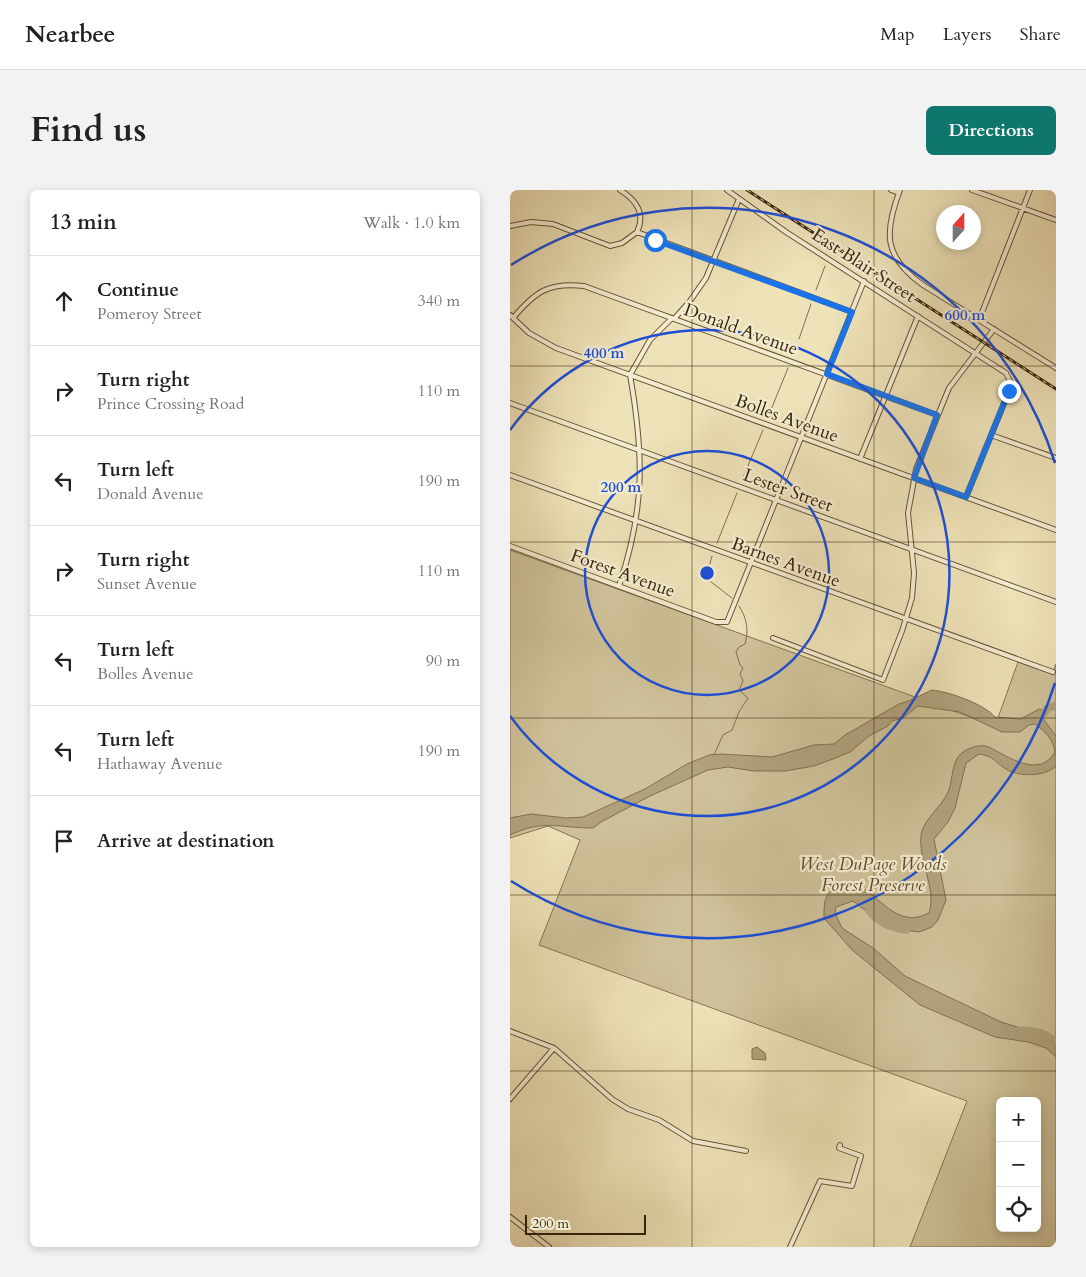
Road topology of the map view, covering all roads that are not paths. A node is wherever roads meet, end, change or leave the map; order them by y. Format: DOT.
graph roads {
  1 [pos="620,190"];
  2 [pos="727,190"];
  3 [pos="891,190"];
  4 [pos="972,190"];
  5 [pos="1030,190"];
  6 [pos="899,191"];
  7 [pos="739,199"];
  8 [pos="1023,208"];
  9 [pos="1056,220"];
  10 [pos="510,226"];
  11 [pos="638,232"];
  12 [pos="713,261"];
  13 [pos="864,281"];
  14 [pos="852,312"];
  15 [pos="918,316"];
  16 [pos="512,318"];
  17 [pos="673,318"];
  18 [pos="979,320"];
  19 [pos="994,329"];
  20 [pos="976,353"];
  21 [pos="1056,368"];
  22 [pos="827,374"];
  23 [pos="630,375"];
  24 [pos="885,396"];
  25 [pos="510,403"];
  26 [pos="937,415"];
  27 [pos="991,435"];
  28 [pos="801,438"];
  29 [pos="641,451"];
  30 [pos="1056,458"];
  31 [pos="860,459"];
  32 [pos="510,475"];
  33 [pos="914,478"];
  34 [pos="966,497"];
  35 [pos="776,500"];
  36 [pos="637,522"];
  37 [pos="1056,530"];
  38 [pos="510,546"];
  39 [pos="911,550"];
  40 [pos="750,563"];
  41 [pos="619,586"];
  42 [pos="1056,602"];
  43 [pos="906,620"];
  44 [pos="773,638"];
  45 [pos="1053,672"];
  46 [pos="510,1031"];
  47 [pos="554,1048"];
  48 [pos="510,1099"];
  49 [pos="840,1145"];
  50 [pos="746,1151"];
  51 [pos="510,1217"];
  52 [pos="549,1247"];
  53 [pos="790,1247"];
  1 -- 11 [label="street"];
  2 -- 7 [label="street, East Blair Street"];
  3 -- 6 [label="street"];
  4 -- 8 [label="street"];
  5 -- 8 [label="street"];
  6 -- 18 [label="street"];
  7 -- 12 [label="street"];
  7 -- 13 [label="street, East Blair Street"];
  8 -- 9 [label="street"];
  8 -- 18 [label="street"];
  10 -- 11 [label="street"];
  11 -- 12 [label="street"];
  12 -- 14 [label="street"];
  12 -- 17 [label="street"];
  13 -- 14 [label="street"];
  13 -- 15 [label="street, East Blair Street"];
  14 -- 22 [label="street"];
  15 -- 20 [label="street, East Blair Street"];
  15 -- 24 [label="street"];
  16 -- 17 [label="street, Donald Avenue"];
  16 -- 23 [label="street, Bolles Avenue"];
  17 -- 22 [label="street, Donald Avenue"];
  17 -- 23 [label="street"];
  18 -- 19 [label="street"];
  19 -- 20 [label="street"];
  19 -- 21 [label="street"];
  20 -- 26 [label="street"];
  20 -- 27 [label="street, East Blair Street"];
  22 -- 24 [label="street, Donald Avenue"];
  22 -- 28 [label="street"];
  23 -- 28 [label="street, Bolles Avenue"];
  23 -- 29 [label="street"];
  24 -- 26 [label="street, Donald Avenue"];
  24 -- 31 [label="street"];
  25 -- 29 [label="street, Lester Street"];
  26 -- 33 [label="street"];
  27 -- 30 [label="street"];
  27 -- 34 [label="street"];
  28 -- 31 [label="street, Bolles Avenue"];
  28 -- 35 [label="street"];
  29 -- 35 [label="street, Lester Street"];
  29 -- 36 [label="street"];
  31 -- 33 [label="street, Bolles Avenue"];
  32 -- 36 [label="street, Barnes Avenue"];
  33 -- 34 [label="street, Bolles Avenue"];
  33 -- 39 [label="street"];
  34 -- 37 [label="street, Bolles Avenue"];
  35 -- 39 [label="street, Lester Street"];
  35 -- 40 [label="street"];
  36 -- 40 [label="street, Barnes Avenue"];
  36 -- 41 [label="street"];
  38 -- 41 [label="street, Forest Avenue"];
  39 -- 42 [label="street, Lester Street"];
  39 -- 43 [label="street"];
  40 -- 41 [label="street, Forest Avenue"];
  40 -- 43 [label="street, Barnes Avenue"];
  43 -- 44 [label="street"];
  43 -- 45 [label="street, Barnes Avenue"];
  46 -- 47 [label="street"];
  47 -- 48 [label="street"];
  47 -- 50 [label="street"];
  49 -- 53 [label="street"];
  51 -- 52 [label="street"];
}
